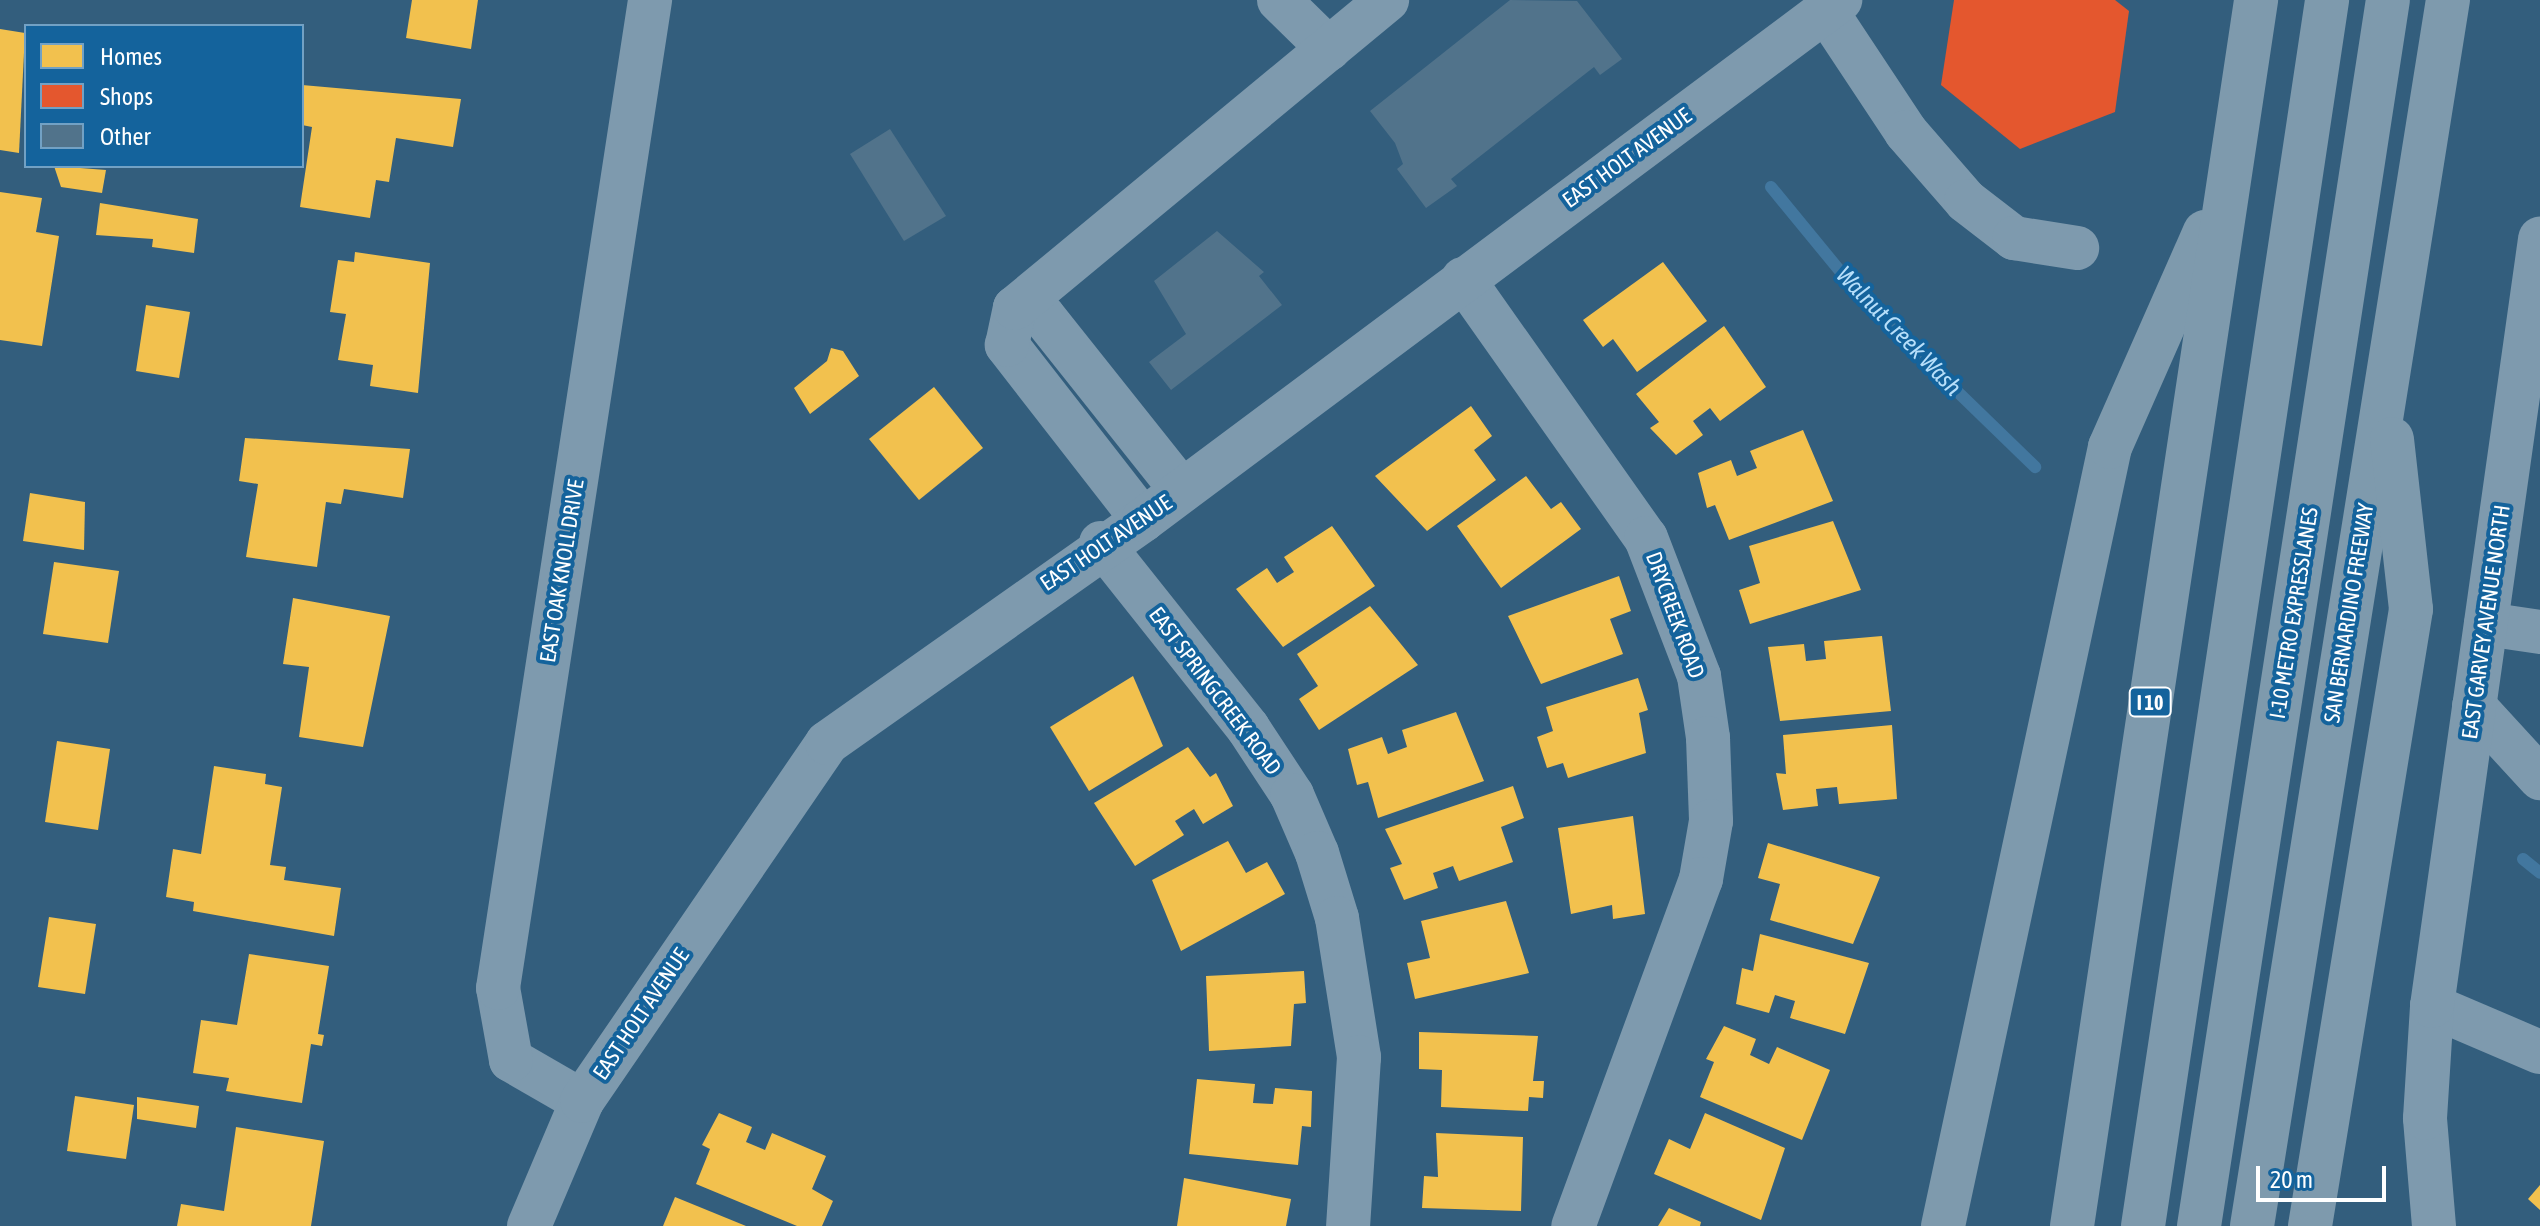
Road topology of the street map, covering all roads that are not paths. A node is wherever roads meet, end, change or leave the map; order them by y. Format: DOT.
graph roads {
  1 [pos="650,0"];
  2 [pos="1279,0"];
  3 [pos="1387,0"];
  4 [pos="2256,0"];
  5 [pos="2327,0"];
  6 [pos="2388,0"];
  7 [pos="2448,0"];
  8 [pos="1833,6"];
  9 [pos="1329,49"];
  10 [pos="2228,179"];
  11 [pos="2540,239"];
  12 [pos="2077,248"];
  13 [pos="1463,279"];
  14 [pos="1015,308"];
  15 [pos="1085,368"];
  16 [pos="2386,385"];
  17 [pos="1049,398"];
  18 [pos="1182,491"];
  19 [pos="1143,520"];
  20 [pos="1101,543"];
  21 [pos="2486,624"];
  22 [pos="2540,632"];
  23 [pos="2474,706"];
  24 [pos="2540,778"];
  25 [pos="2432,1006"];
  26 [pos="2540,1052"];
  27 [pos="582,1101"];
  28 [pos="529,1226"];
  29 [pos="1348,1226"];
  30 [pos="1573,1226"];
  31 [pos="1943,1226"];
  32 [pos="2072,1226"];
  33 [pos="2143,1226"];
  34 [pos="2199,1226"];
  35 [pos="2252,1226"];
  36 [pos="2310,1226"];
  37 [pos="2434,1226"];
  1 -- 27 [label="street, EAST OAK KNOLL DRIVE"];
  2 -- 9 [label="street"];
  3 -- 9 [label="street"];
  4 -- 10 [label="highway, I 10"];
  5 -- 33 [label="highway"];
  6 -- 34 [label="highway, I-10 METRO EXPRESSLANES"];
  7 -- 16 [label="highway, SAN BERNARDINO FREEWAY"];
  8 -- 12 [label="street"];
  8 -- 13 [label="street, EAST HOLT AVENUE"];
  9 -- 14 [label="street"];
  10 -- 31 [label="highway"];
  10 -- 32 [label="highway, I 10"];
  11 -- 21 [label="street, EAST GARVEY AVENUE NORTH"];
  13 -- 18 [label="street, EAST HOLT AVENUE"];
  13 -- 30 [label="street, DRYCREEK ROAD"];
  14 -- 15 [label="street"];
  14 -- 17 [label="street"];
  15 -- 17 [label="street"];
  15 -- 18 [label="street"];
  16 -- 35 [label="highway, SAN BERNARDINO FREEWAY"];
  16 -- 36 [label="highway"];
  17 -- 19 [label="street"];
  18 -- 19 [label="street, EAST HOLT AVENUE"];
  19 -- 20 [label="street, EAST HOLT AVENUE"];
  20 -- 27 [label="street, EAST HOLT AVENUE"];
  20 -- 29 [label="street, EAST SPRINGCREEK ROAD"];
  21 -- 22 [label="street"];
  21 -- 23 [label="street, EAST GARVEY AVENUE NORTH"];
  23 -- 24 [label="street"];
  23 -- 25 [label="street, EAST GARVEY AVENUE NORTH"];
  25 -- 26 [label="street"];
  25 -- 37 [label="street, EAST GARVEY AVENUE NORTH"];
  27 -- 28 [label="street, EAST HOLT AVENUE"];
}
